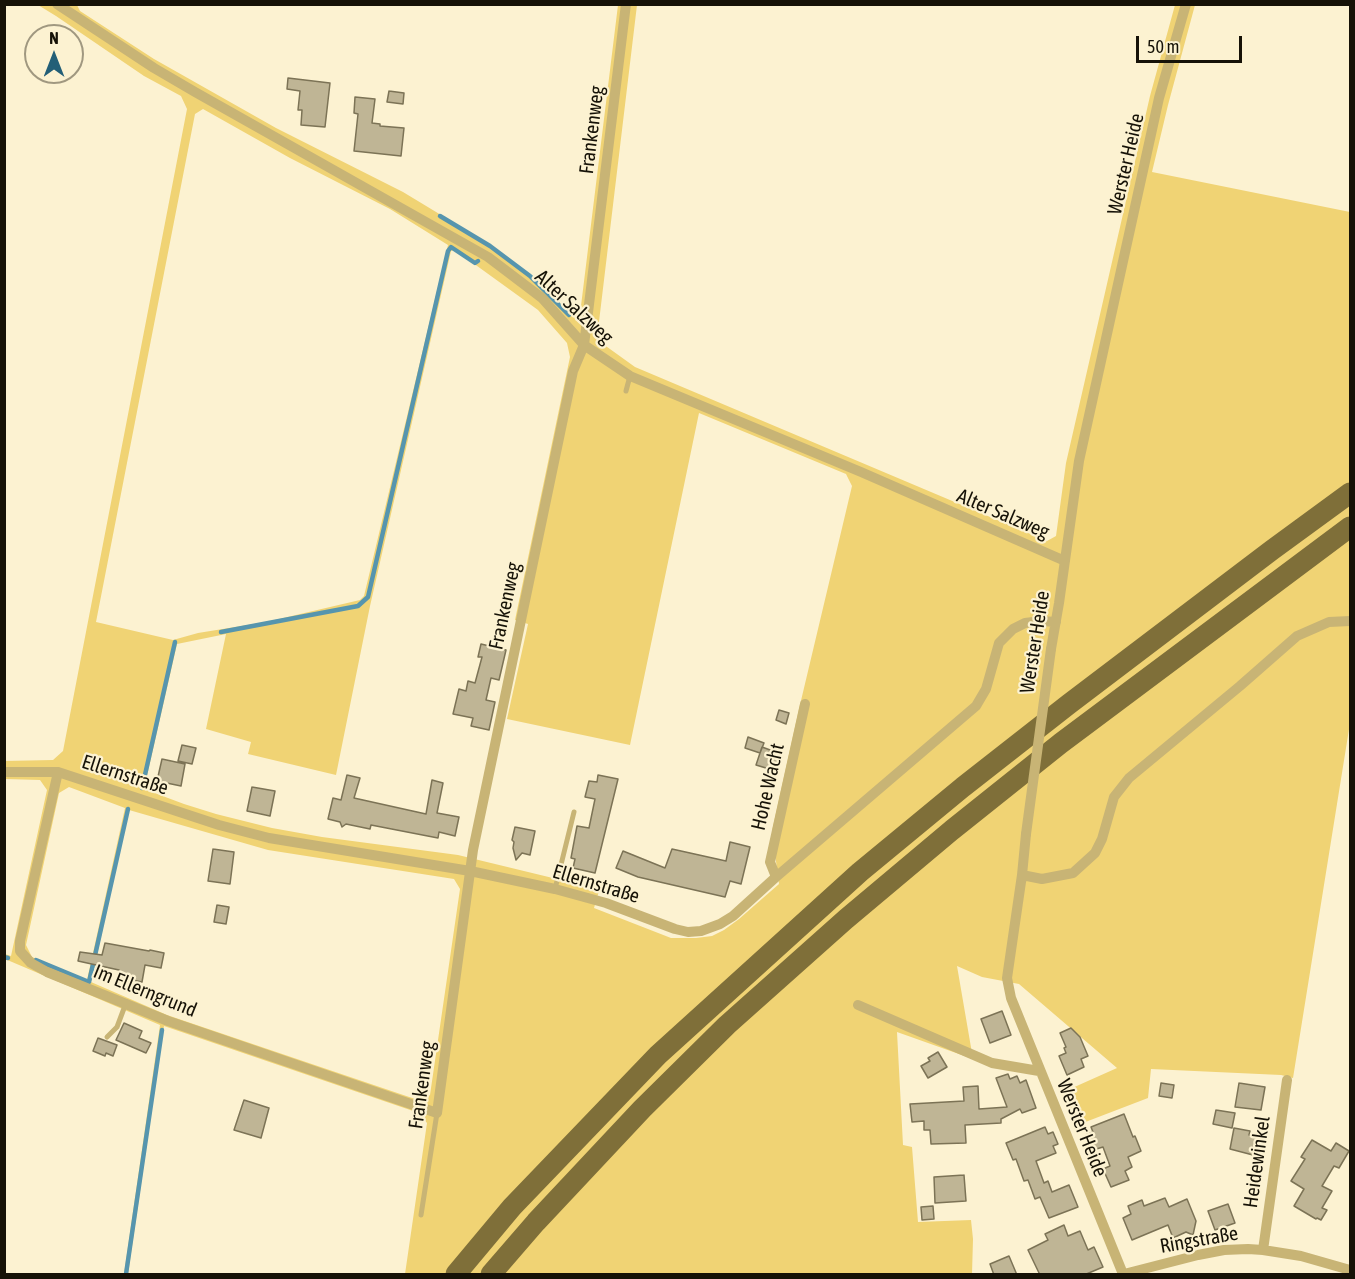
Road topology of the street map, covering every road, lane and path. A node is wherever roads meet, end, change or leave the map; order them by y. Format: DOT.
graph roads {
  1 [pos="57,4"];
  2 [pos="626,4"];
  3 [pos="1186,4"];
  4 [pos="584,345"];
  5 [pos="630,376"];
  6 [pos="626,391"];
  7 [pos="1350,493"];
  8 [pos="1350,527"];
  9 [pos="1065,561"];
  10 [pos="1350,621"];
  11 [pos="1056,622"];
  12 [pos="805,704"];
  13 [pos="4,772"];
  14 [pos="58,772"];
  15 [pos="574,812"];
  16 [pos="470,871"];
  17 [pos="1022,875"];
  18 [pos="776,877"];
  19 [pos="555,889"];
  20 [pos="126,1003"];
  21 [pos="858,1005"];
  22 [pos="107,1037"];
  23 [pos="1039,1071"];
  24 [pos="1287,1080"];
  25 [pos="437,1113"];
  26 [pos="421,1215"];
  27 [pos="1263,1250"];
  28 [pos="1350,1270"];
  29 [pos="456,1275"];
  30 [pos="491,1275"];
  31 [pos="1123,1275"];
  1 -- 4 [label="street, Alter Salzweg"];
  2 -- 4 [label="street, Frankenweg"];
  3 -- 9 [label="street, Werster Heide"];
  4 -- 5 [label="street, Alter Salzweg"];
  4 -- 16 [label="street, Frankenweg"];
  5 -- 6 [label="lane"];
  5 -- 9 [label="street, Alter Salzweg"];
  7 -- 29 [label="highway"];
  8 -- 30 [label="highway"];
  9 -- 11 [label="street, Werster Heide"];
  10 -- 17 [label="street"];
  11 -- 17 [label="street, Werster Heide, bridge"];
  11 -- 18 [label="street, Ellernstraße"];
  12 -- 18 [label="street, Hohe Wacht"];
  13 -- 14 [label="street, Ellernstraße"];
  14 -- 16 [label="street, Ellernstraße"];
  14 -- 20 [label="street, Im Ellerngrund"];
  15 -- 19 [label="lane"];
  16 -- 19 [label="street, Ellernstraße"];
  16 -- 25 [label="street, Frankenweg"];
  17 -- 23 [label="street, Werster Heide"];
  18 -- 19 [label="street, Ellernstraße"];
  20 -- 22 [label="lane"];
  20 -- 25 [label="street, Im Ellerngrund"];
  21 -- 23 [label="street"];
  23 -- 31 [label="street, Werster Heide"];
  24 -- 27 [label="street, Heidewinkel"];
  25 -- 26 [label="lane, Frankenweg"];
  27 -- 28 [label="street, Ringstraße"];
  27 -- 31 [label="street, Ringstraße"];
}
